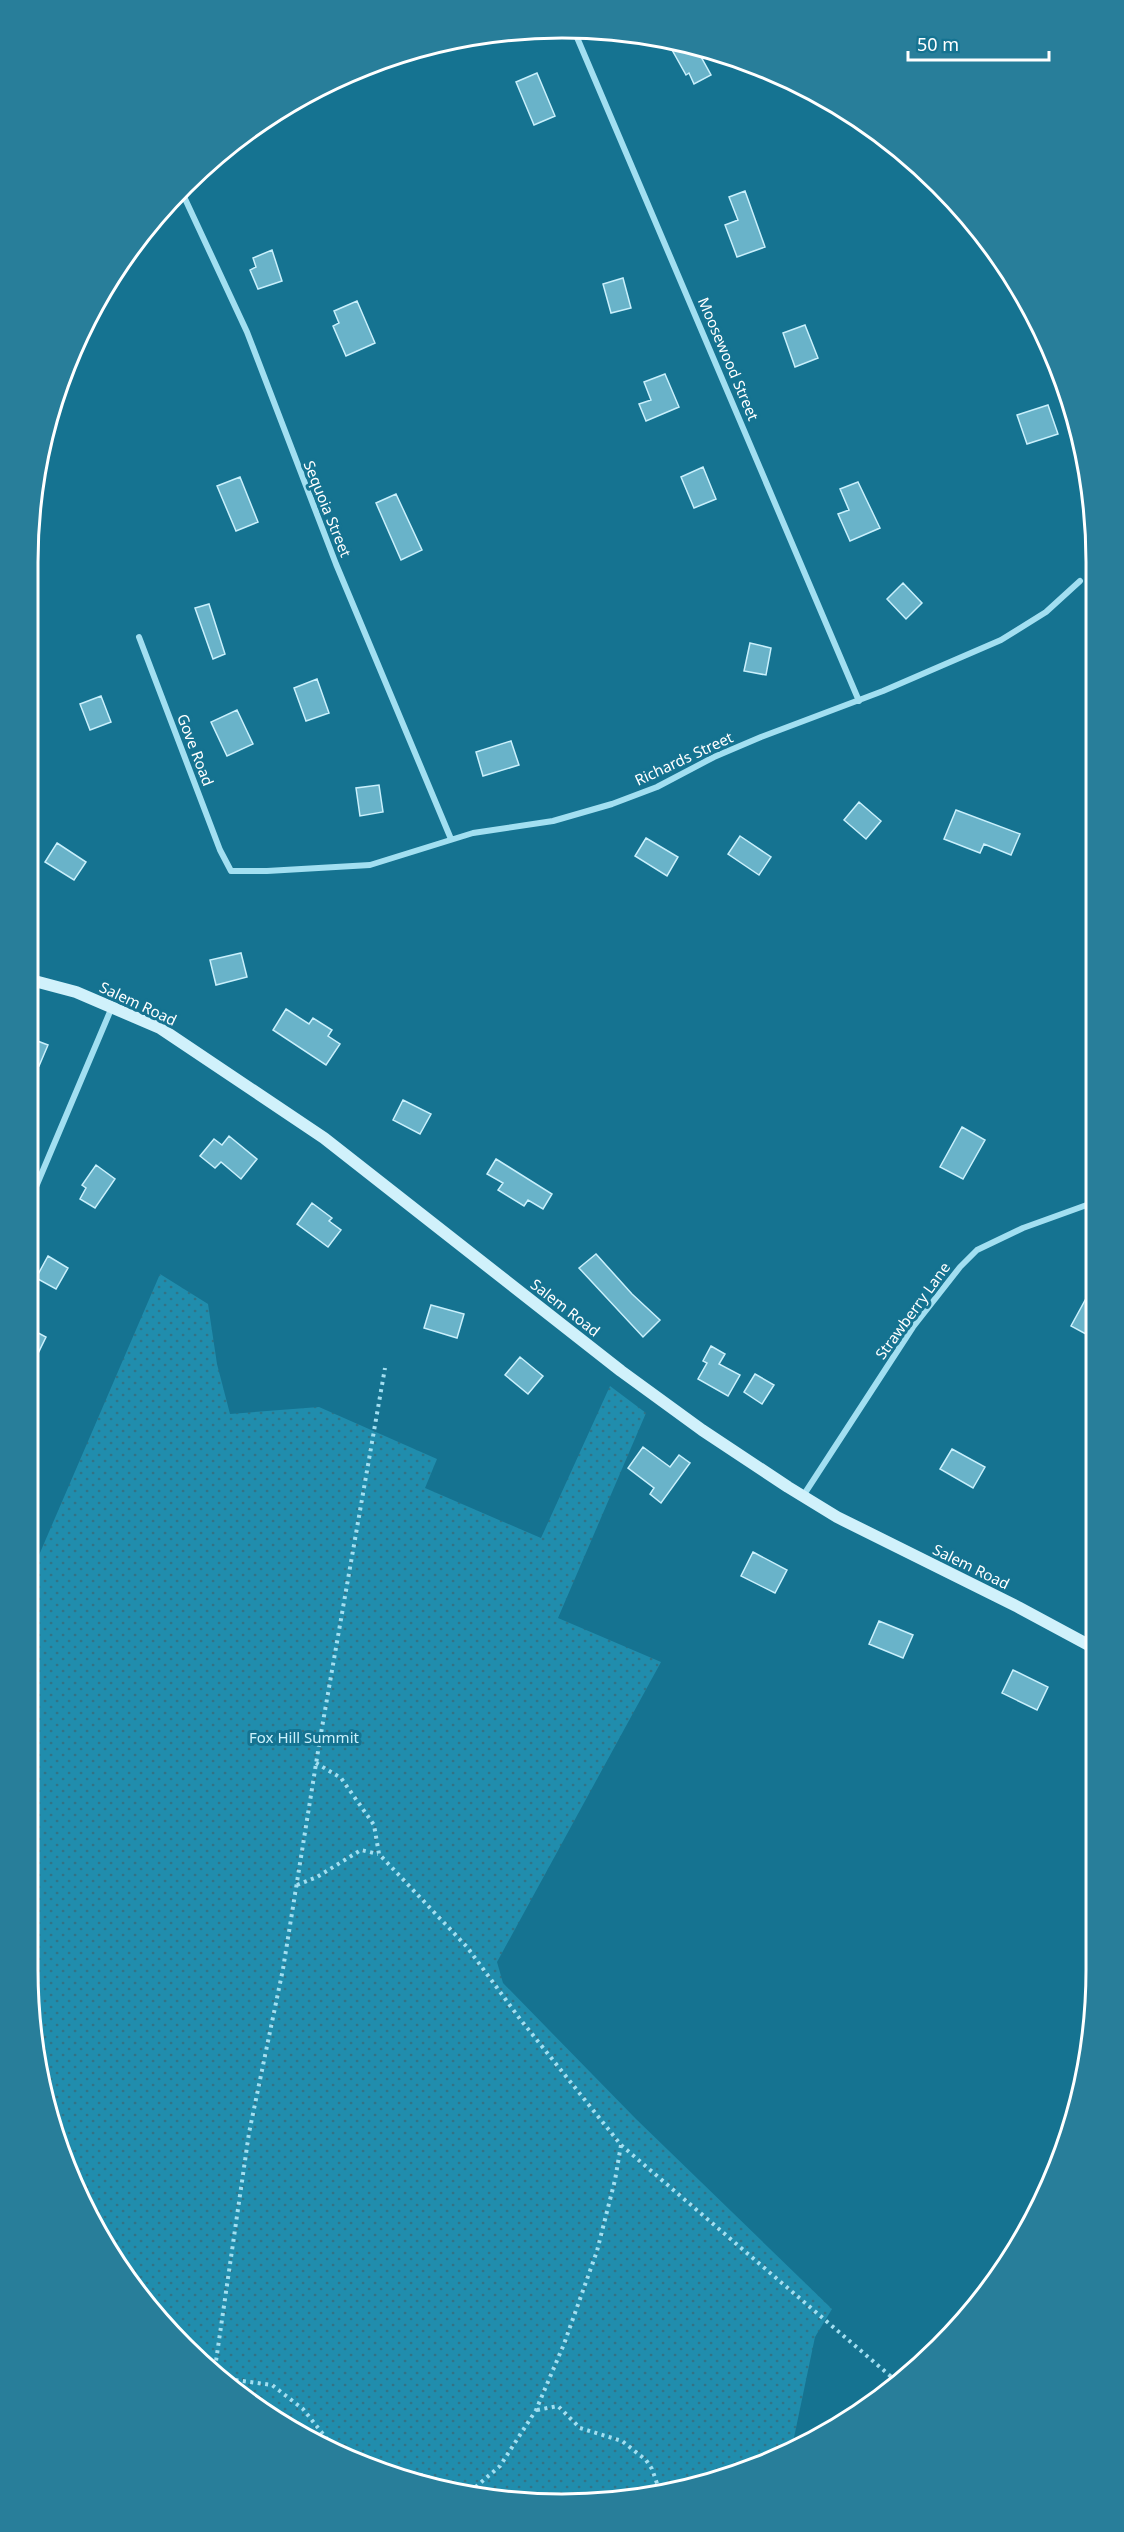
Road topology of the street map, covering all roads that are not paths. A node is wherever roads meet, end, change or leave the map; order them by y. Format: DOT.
graph roads {
  1 [pos="577,38"];
  2 [pos="185,198"];
  3 [pos="1080,581"];
  4 [pos="139,637"];
  5 [pos="859,700"];
  6 [pos="451,839"];
  7 [pos="231,871"];
  8 [pos="37,982"];
  9 [pos="112,1007"];
  10 [pos="37,1184"];
  11 [pos="1087,1205"];
  12 [pos="803,1497"];
  13 [pos="1087,1644"];
  1 -- 5 [label="street, Moosewood Street"];
  2 -- 6 [label="street, Sequoia Street"];
  3 -- 5 [label="street, Richards Street"];
  4 -- 7 [label="street, Gove Road"];
  5 -- 6 [label="street, Richards Street"];
  6 -- 7 [label="street, Richards Street"];
  8 -- 9 [label="main road, Salem Road"];
  9 -- 10 [label="street"];
  9 -- 12 [label="main road, Salem Road"];
  11 -- 12 [label="street, Strawberry Lane"];
  12 -- 13 [label="main road, Salem Road"];
}
